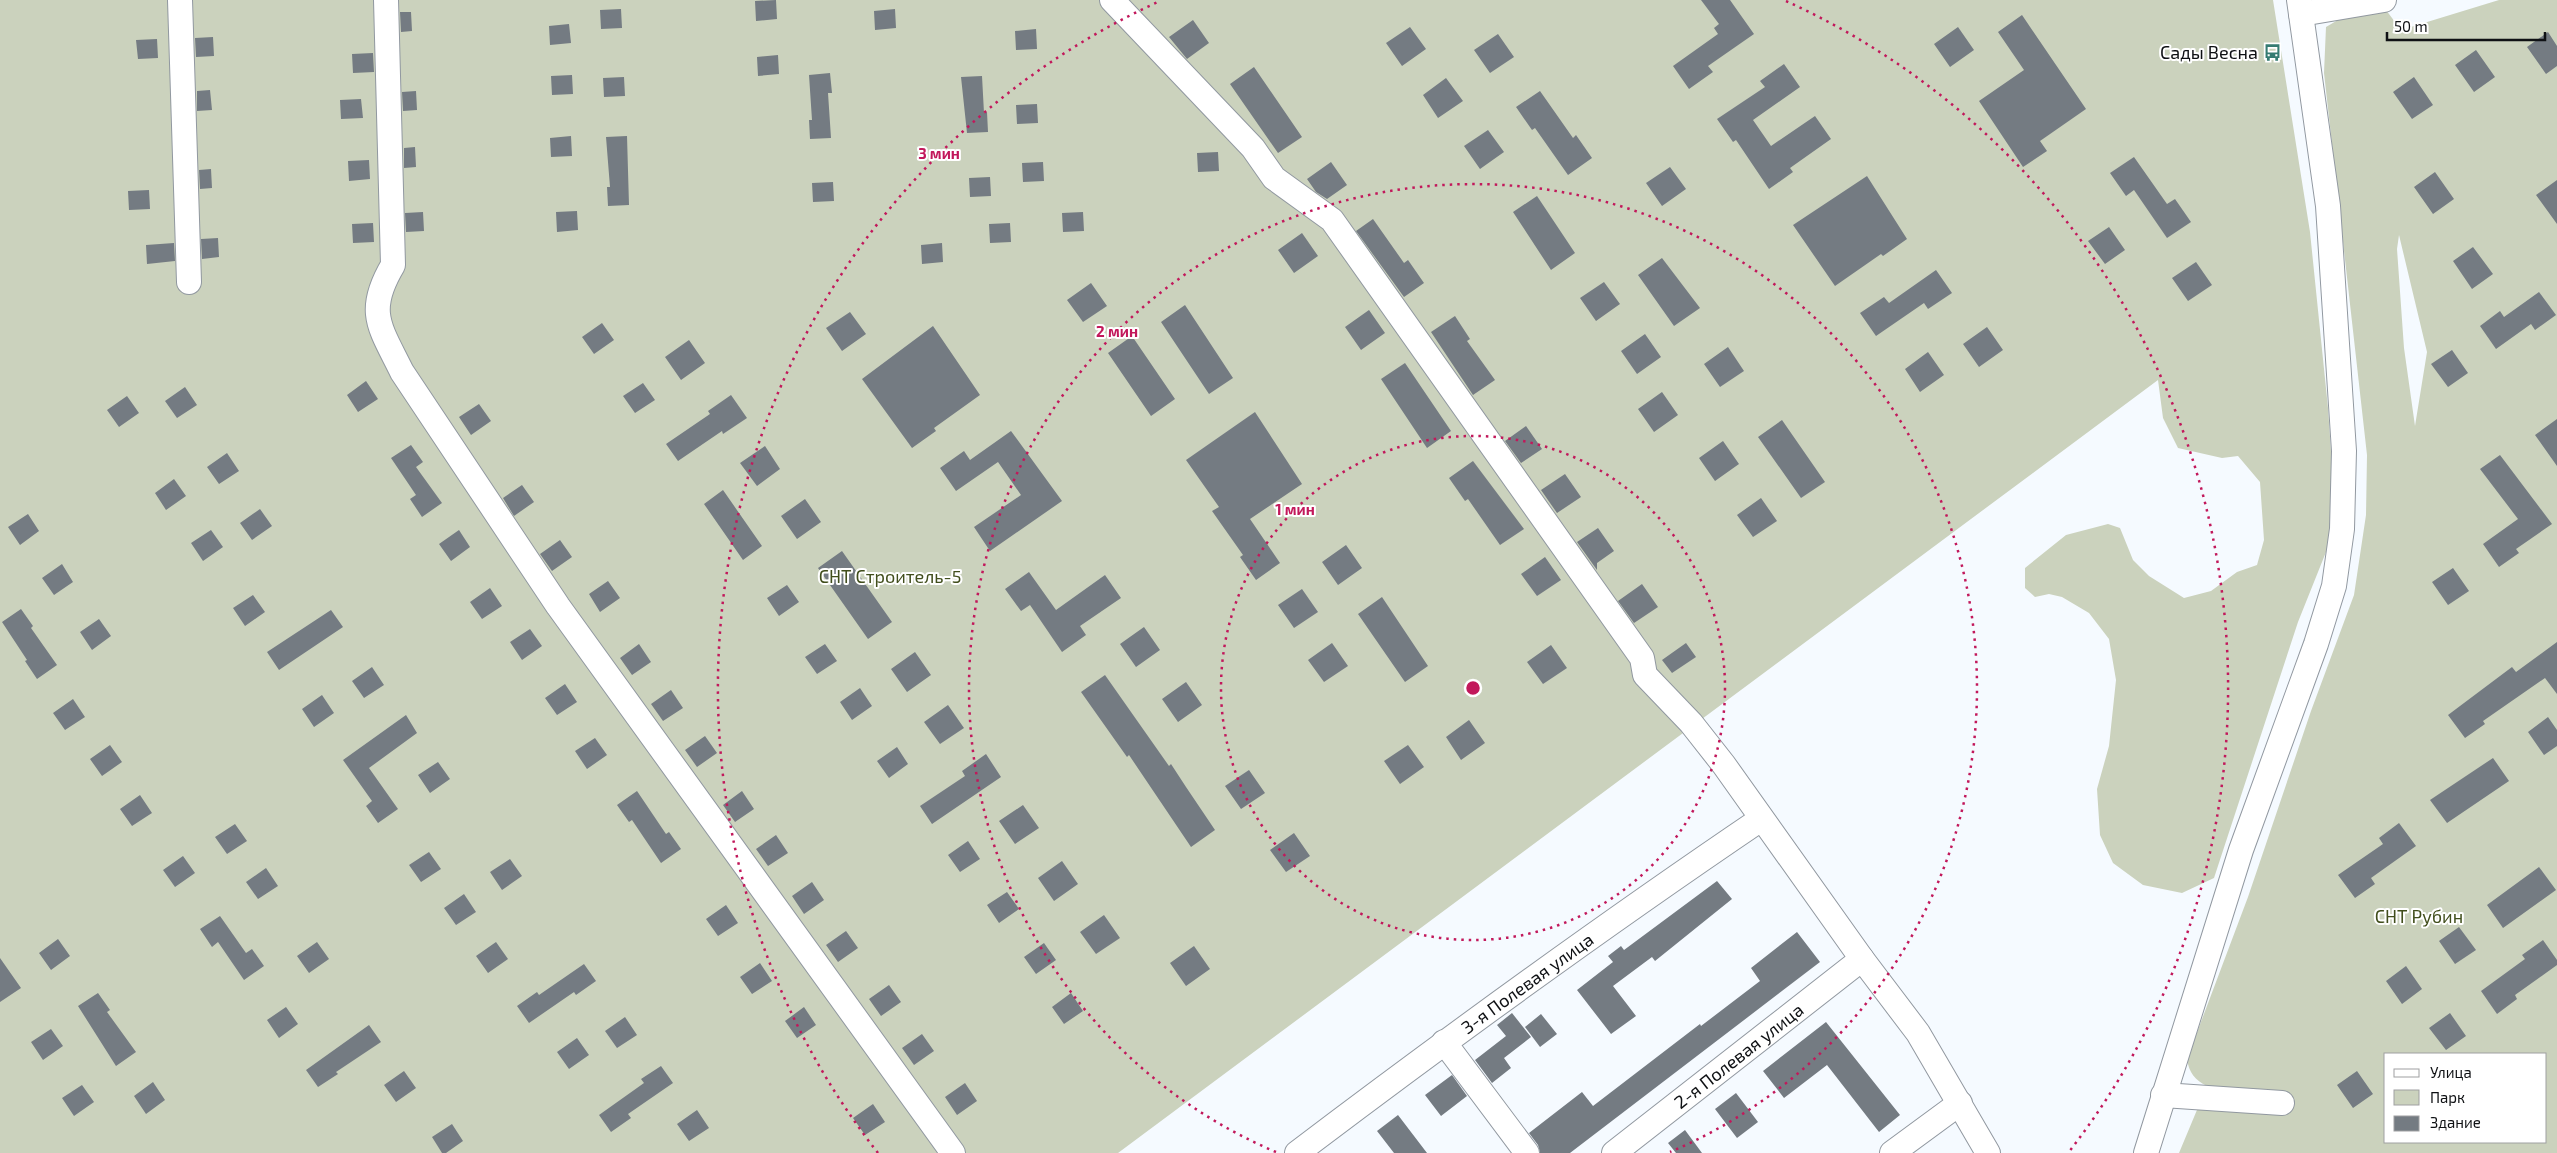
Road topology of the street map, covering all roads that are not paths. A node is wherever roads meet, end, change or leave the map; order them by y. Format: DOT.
graph roads {
  1 [pos="180,0"];
  2 [pos="386,0"];
  3 [pos="1112,0"];
  4 [pos="2384,0"];
  5 [pos="2300,7"];
  6 [pos="190,282"];
  7 [pos="1760,819"];
  8 [pos="1862,959"];
  9 [pos="1444,1042"];
  10 [pos="2163,1095"];
  11 [pos="1960,1103"];
  12 [pos="2282,1103"];
  13 [pos="953,1153"];
  14 [pos="1297,1153"];
  15 [pos="1527,1153"];
  16 [pos="1614,1153"];
  17 [pos="1892,1153"];
  18 [pos="1988,1153"];
  19 [pos="2146,1153"];
  1 -- 6 [label="street"];
  2 -- 13 [label="street"];
  3 -- 7 [label="street"];
  4 -- 5 [label="street"];
  5 -- 10 [label="street"];
  7 -- 8 [label="street"];
  7 -- 9 [label="street, 3-я Полевая улица"];
  8 -- 11 [label="street"];
  8 -- 16 [label="street, 2-я Полевая улица"];
  9 -- 14 [label="street, 3-я Полевая улица"];
  9 -- 15 [label="street"];
  10 -- 12 [label="street"];
  10 -- 19 [label="street"];
  11 -- 17 [label="street"];
  11 -- 18 [label="street"];
}
